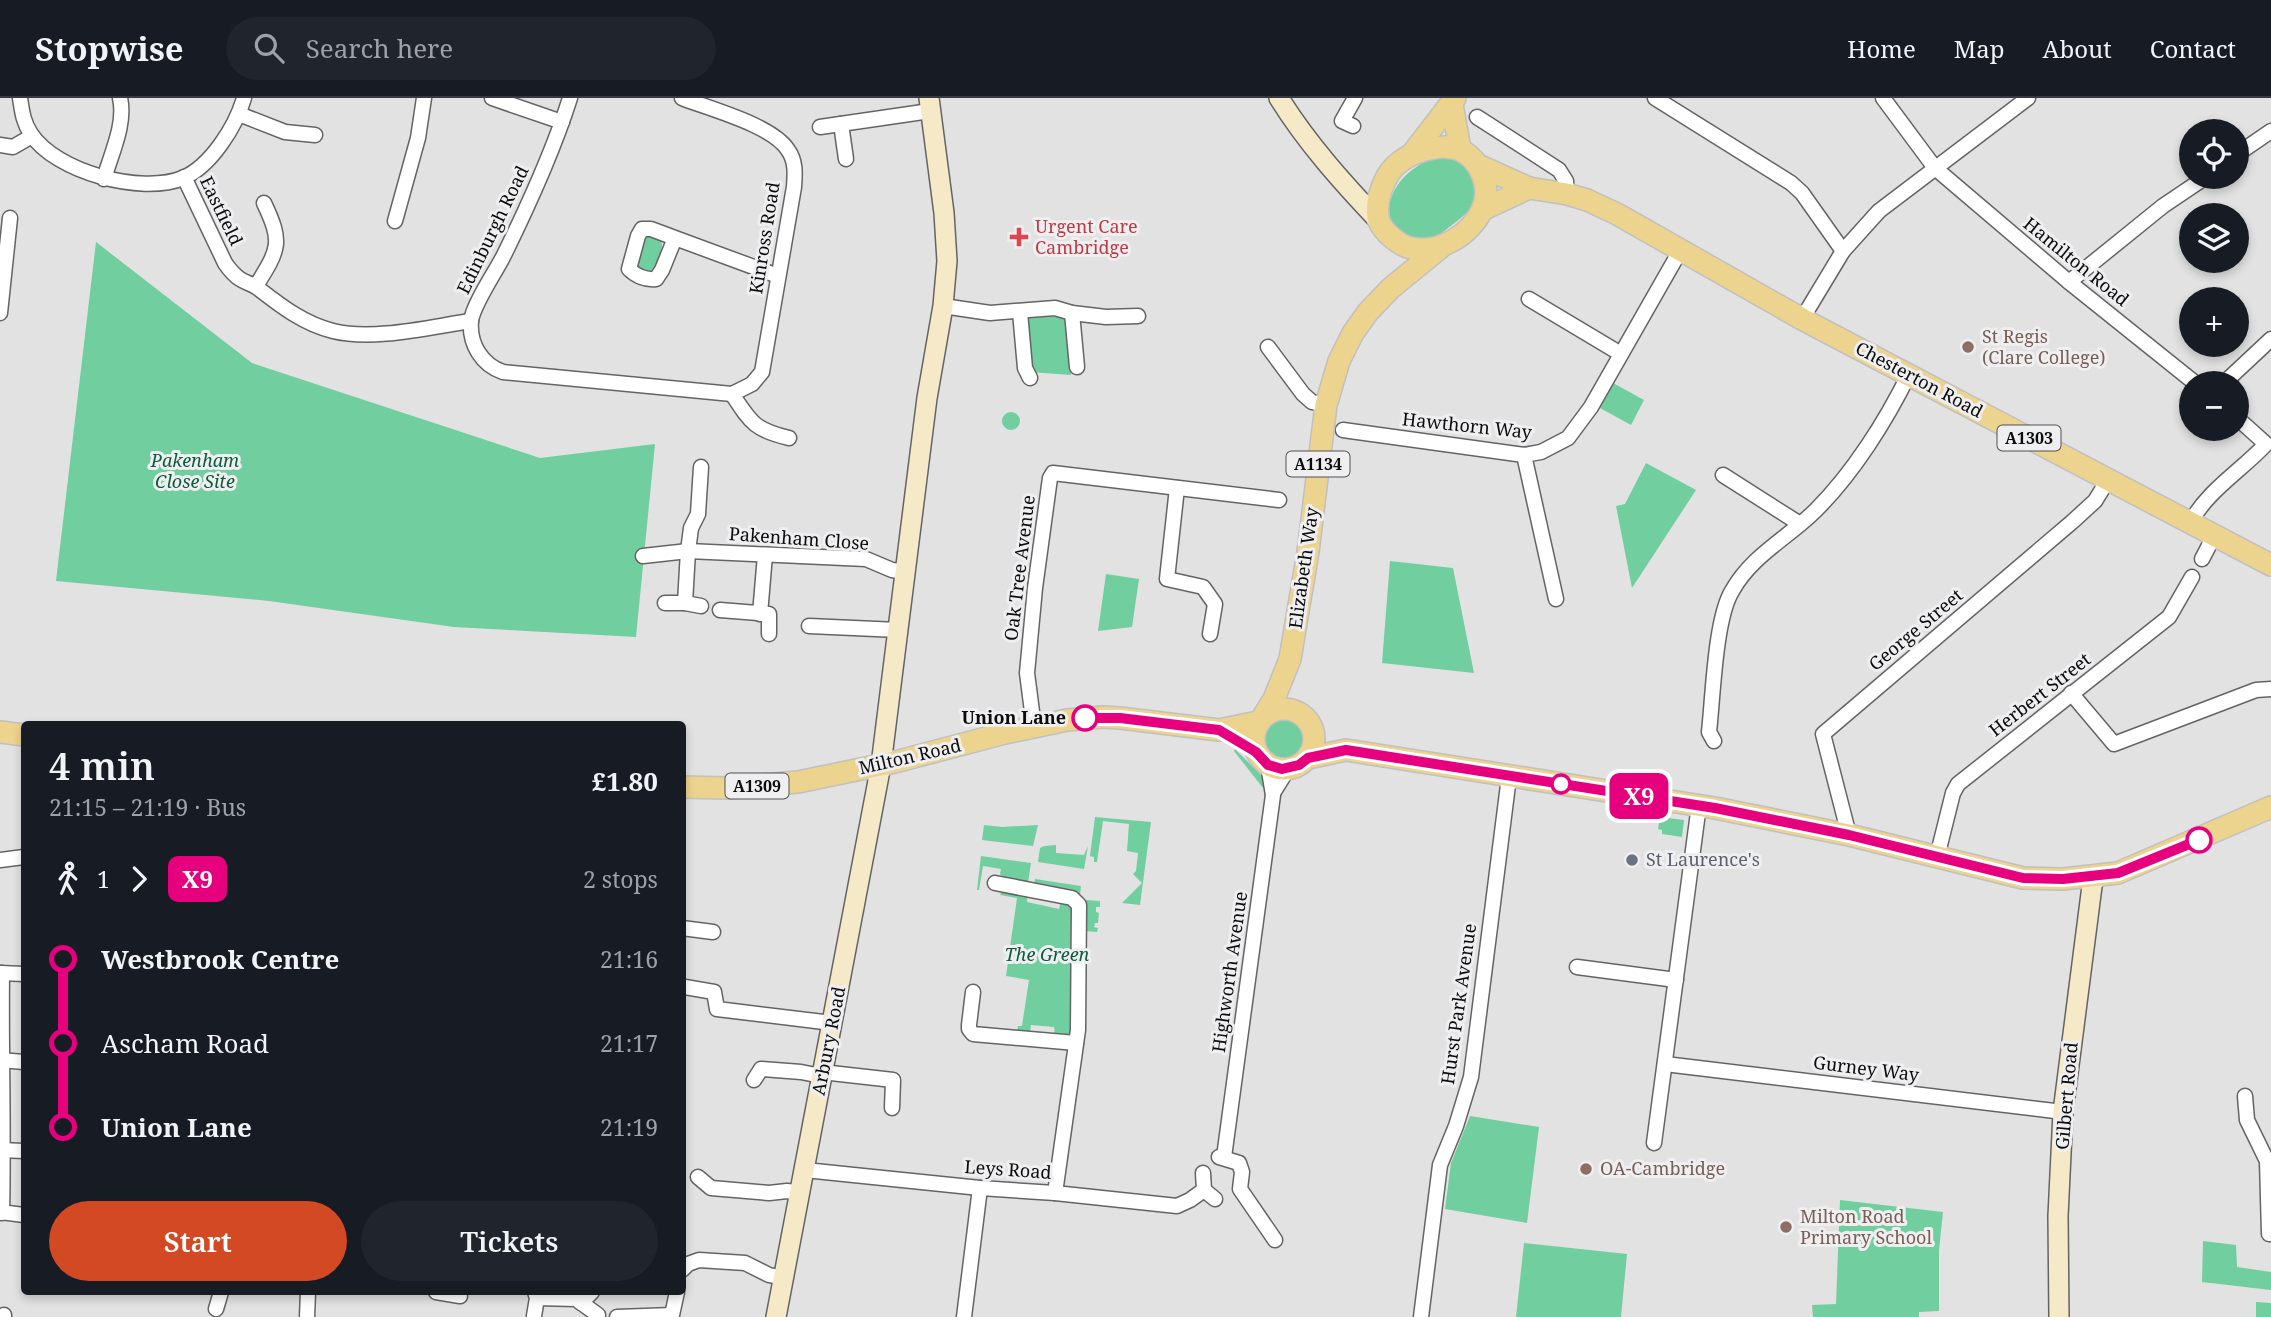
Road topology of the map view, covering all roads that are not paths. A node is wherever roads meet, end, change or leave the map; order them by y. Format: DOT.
graph roads {
  1 [pos="20,98"];
  2 [pos="120,98"];
  3 [pos="244,98"];
  4 [pos="424,98"];
  5 [pos="492,98"];
  6 [pos="570,98"];
  7 [pos="682,98"];
  8 [pos="1279,98"];
  9 [pos="1355,98"];
  10 [pos="1655,98"];
  11 [pos="1883,98"];
  12 [pos="2028,98"];
  13 [pos="1454,101"];
  14 [pos="929,105"];
  15 [pos="239,114"];
  16 [pos="1477,117"];
  17 [pos="562,122"];
  18 [pos="841,124"];
  19 [pos="1353,126"];
  20 [pos="820,127"];
  21 [pos="2271,131"];
  22 [pos="314,135"];
  23 [pos="32,136"];
  24 [pos="0,145"];
  25 [pos="2249,146"];
  26 [pos="1460,149"];
  27 [pos="1410,156"];
  28 [pos="846,159"];
  29 [pos="1478,165"];
  30 [pos="1934,169"];
  31 [pos="184,177"];
  32 [pos="104,179"];
  33 [pos="1384,181"];
  34 [pos="1342,182"];
  35 [pos="1529,188"];
  36 [pos="2188,189"];
  37 [pos="1567,194"];
  38 [pos="264,203"];
  39 [pos="1482,210"];
  40 [pos="10,218"];
  41 [pos="395,221"];
  42 [pos="1379,221"];
  43 [pos="675,238"];
  44 [pos="1397,241"];
  45 [pos="1440,248"];
  46 [pos="1680,251"];
  47 [pos="1843,251"];
  48 [pos="778,276"];
  49 [pos="2069,282"];
  50 [pos="256,286"];
  51 [pos="1391,288"];
  52 [pos="1529,299"];
  53 [pos="943,306"];
  54 [pos="1020,312"];
  55 [pos="0,313"];
  56 [pos="1072,313"];
  57 [pos="1138,316"];
  58 [pos="1802,319"];
  59 [pos="471,321"];
  60 [pos="2271,339"];
  61 [pos="1268,347"];
  62 [pos="1621,354"];
  63 [pos="1077,367"];
  64 [pos="2180,371"];
  65 [pos="2237,371"];
  66 [pos="1909,374"];
  67 [pos="1030,378"];
  68 [pos="732,394"];
  69 [pos="1326,405"];
  70 [pos="2249,429"];
  71 [pos="1343,430"];
  72 [pos="789,438"];
  73 [pos="1524,455"];
  74 [pos="701,467"];
  75 [pos="1723,475"];
  76 [pos="2108,480"];
  77 [pos="1177,488"];
  78 [pos="1279,500"];
  79 [pos="2190,523"];
  80 [pos="1800,524"];
  81 [pos="2214,536"];
  82 [pos="688,551"];
  83 [pos="765,555"];
  84 [pos="643,556"];
  85 [pos="2202,559"];
  86 [pos="2271,565"];
  87 [pos="905,572"];
  88 [pos="2192,577"];
  89 [pos="1556,599"];
  90 [pos="665,603"];
  91 [pos="685,603"];
  92 [pos="701,606"];
  93 [pos="720,610"];
  94 [pos="760,614"];
  95 [pos="809,626"];
  96 [pos="898,630"];
  97 [pos="769,634"];
  98 [pos="1210,634"];
  99 [pos="1290,659"];
  100 [pos="2271,689"];
  101 [pos="2071,693"];
  102 [pos="1300,713"];
  103 [pos="1261,719"];
  104 [pos="1034,727"];
  105 [pos="1219,730"];
  106 [pos="1314,731"];
  107 [pos="0,732"];
  108 [pos="21,735"];
  109 [pos="1713,741"];
  110 [pos="1346,750"];
  111 [pos="1308,758"];
  112 [pos="1271,762"];
  113 [pos="881,765"];
  114 [pos="1509,777"];
  115 [pos="686,787"];
  116 [pos="1699,806"];
  117 [pos="2271,807"];
  118 [pos="1849,835"];
  119 [pos="21,857"];
  120 [pos="1937,857"];
  121 [pos="0,860"];
  122 [pos="2095,876"];
  123 [pos="995,883"];
  124 [pos="686,929"];
  125 [pos="713,932"];
  126 [pos="1577,967"];
  127 [pos="1,973"];
  128 [pos="21,974"];
  129 [pos="1676,980"];
  130 [pos="686,987"];
  131 [pos="973,992"];
  132 [pos="832,1023"];
  133 [pos="1076,1043"];
  134 [pos="0,1060"];
  135 [pos="21,1062"];
  136 [pos="1665,1064"];
  137 [pos="822,1074"];
  138 [pos="754,1080"];
  139 [pos="2245,1096"];
  140 [pos="892,1108"];
  141 [pos="2063,1112"];
  142 [pos="1654,1143"];
  143 [pos="2,1150"];
  144 [pos="21,1151"];
  145 [pos="2269,1161"];
  146 [pos="805,1170"];
  147 [pos="1203,1173"];
  148 [pos="698,1177"];
  149 [pos="980,1188"];
  150 [pos="800,1193"];
  151 [pos="1055,1193"];
  152 [pos="1,1212"];
  153 [pos="21,1215"];
  154 [pos="2271,1234"];
  155 [pos="1275,1240"];
  156 [pos="686,1266"];
  157 [pos="784,1278"];
  158 [pos="220,1295"];
  159 [pos="308,1295"];
  160 [pos="454,1295"];
  161 [pos="536,1295"];
  162 [pos="589,1295"];
  163 [pos="676,1295"];
  164 [pos="460,1296"];
  165 [pos="581,1303"];
  166 [pos="216,1309"];
  167 [pos="598,1315"];
  168 [pos="534,1316"];
  169 [pos="307,1317"];
  170 [pos="617,1317"];
  171 [pos="776,1317"];
  172 [pos="964,1317"];
  173 [pos="1421,1317"];
  174 [pos="2059,1317"];
  1 -- 23 [label="street, Eastfield"];
  2 -- 32 [label="street"];
  3 -- 15 [label="street, Eastfield"];
  4 -- 41 [label="street"];
  5 -- 17 [label="street"];
  6 -- 17 [label="street, Edinburgh Road"];
  7 -- 48 [label="street, Kinross Road"];
  8 -- 34 [label="street"];
  9 -- 19 [label="street"];
  10 -- 47 [label="street"];
  11 -- 30 [label="street, Hamilton Road"];
  12 -- 30 [label="street"];
  13 -- 26 [label="main road"];
  13 -- 27 [label="main road"];
  14 -- 18 [label="street"];
  14 -- 53 [label="street"];
  15 -- 22 [label="street"];
  15 -- 31 [label="street, Eastfield"];
  16 -- 37 [label="street"];
  17 -- 59 [label="street, Edinburgh Road"];
  18 -- 20 [label="street"];
  18 -- 28 [label="street"];
  21 -- 25 [label="street"];
  23 -- 24 [label="street"];
  23 -- 32 [label="street, Eastfield"];
  26 -- 27 [label="main road"];
  26 -- 29 [label="main road"];
  27 -- 33 [label="main road"];
  29 -- 35 [label="main road, Chesterton Road / A1303"];
  29 -- 39 [label="main road"];
  30 -- 47 [label="street"];
  30 -- 49 [label="street, Hamilton Road"];
  31 -- 32 [label="street, Eastfield"];
  31 -- 50 [label="street, Eastfield"];
  33 -- 34 [label="street"];
  33 -- 42 [label="main road"];
  34 -- 42 [label="street"];
  35 -- 37 [label="main road, Chesterton Road / A1303"];
  35 -- 39 [label="main road"];
  36 -- 49 [label="street"];
  37 -- 46 [label="main road, Chesterton Road / A1303"];
  38 -- 50 [label="street"];
  39 -- 45 [label="main road"];
  40 -- 55 [label="street"];
  42 -- 44 [label="main road"];
  43 -- 48 [label="street"];
  44 -- 45 [label="main road"];
  44 -- 51 [label="main road"];
  45 -- 51 [label="main road, Elizabeth Way / A1134"];
  46 -- 58 [label="main road, Chesterton Road / A1303"];
  46 -- 62 [label="street, Hawthorn Way"];
  47 -- 58 [label="street"];
  48 -- 68 [label="street, Kinross Road"];
  49 -- 64 [label="street, Hamilton Road"];
  50 -- 59 [label="street, Edinburgh Road"];
  51 -- 69 [label="main road, Elizabeth Way / A1134"];
  52 -- 62 [label="street"];
  53 -- 54 [label="street"];
  53 -- 87 [label="street"];
  54 -- 56 [label="street"];
  54 -- 67 [label="street"];
  56 -- 57 [label="street"];
  56 -- 63 [label="street"];
  58 -- 66 [label="main road, Chesterton Road / A1303"];
  59 -- 68 [label="street"];
  60 -- 65 [label="street"];
  61 -- 69 [label="street"];
  62 -- 73 [label="street, Hawthorn Way"];
  66 -- 76 [label="main road, Chesterton Road / A1303"];
  66 -- 80 [label="street"];
  68 -- 72 [label="street"];
  69 -- 99 [label="main road, Elizabeth Way / A1134"];
  70 -- 79 [label="street"];
  71 -- 73 [label="street, Hawthorn Way"];
  73 -- 89 [label="street"];
  74 -- 82 [label="street"];
  75 -- 80 [label="street"];
  76 -- 79 [label="main road, Chesterton Road / A1303"];
  76 -- 118 [label="street, George Street"];
  77 -- 78 [label="street, Oak Tree Avenue"];
  77 -- 98 [label="street"];
  77 -- 104 [label="street, Oak Tree Avenue"];
  79 -- 81 [label="main road, Chesterton Road / A1303"];
  80 -- 109 [label="street"];
  81 -- 85 [label="street"];
  81 -- 86 [label="main road, Chesterton Road / A1303"];
  82 -- 83 [label="street, Pakenham Close"];
  82 -- 84 [label="street, Pakenham Close"];
  82 -- 91 [label="street"];
  83 -- 87 [label="street, Pakenham Close"];
  83 -- 94 [label="street"];
  87 -- 96 [label="street"];
  88 -- 101 [label="street, Herbert Street"];
  90 -- 91 [label="street"];
  91 -- 92 [label="street"];
  93 -- 94 [label="street"];
  94 -- 97 [label="street"];
  95 -- 96 [label="street"];
  96 -- 113 [label="street"];
  99 -- 102 [label="main road, Elizabeth Way / A1134"];
  99 -- 103 [label="main road, Elizabeth Way / A1134"];
  100 -- 101 [label="street"];
  101 -- 120 [label="street, Herbert Street"];
  102 -- 103 [label="main road"];
  102 -- 106 [label="main road, A1134"];
  103 -- 105 [label="main road, Milton Road / A1309"];
  103 -- 112 [label="main road, A1134"];
  104 -- 105 [label="main road, Milton Road / A1309"];
  104 -- 113 [label="main road, Milton Road / A1309"];
  105 -- 112 [label="main road, Milton Road / A1309"];
  106 -- 110 [label="main road, A1134"];
  106 -- 111 [label="main road"];
  107 -- 108 [label="main road"];
  110 -- 111 [label="main road, A1134"];
  110 -- 114 [label="main road, A1134"];
  111 -- 112 [label="main road, A1134"];
  112 -- 155 [label="street, Highworth Avenue"];
  113 -- 115 [label="main road, Milton Road / A1309"];
  113 -- 132 [label="street, Arbury Road"];
  114 -- 116 [label="main road, A1134"];
  114 -- 173 [label="street, Hurst Park Avenue"];
  116 -- 118 [label="main road, A1134"];
  116 -- 129 [label="street"];
  117 -- 122 [label="main road, A1134"];
  118 -- 120 [label="main road, A1134"];
  119 -- 121 [label="street"];
  120 -- 122 [label="main road, A1134"];
  122 -- 141 [label="street, Gilbert Road"];
  123 -- 133 [label="street"];
  124 -- 125 [label="street"];
  126 -- 129 [label="street"];
  127 -- 128 [label="street"];
  127 -- 134 [label="street"];
  129 -- 136 [label="street"];
  130 -- 132 [label="street"];
  131 -- 133 [label="street"];
  132 -- 137 [label="street, Arbury Road"];
  133 -- 151 [label="street"];
  134 -- 135 [label="street"];
  134 -- 143 [label="street"];
  136 -- 141 [label="street, Gurney Way"];
  136 -- 142 [label="street"];
  137 -- 138 [label="street"];
  137 -- 140 [label="street"];
  137 -- 146 [label="street, Arbury Road"];
  139 -- 145 [label="street"];
  141 -- 174 [label="street, Gilbert Road"];
  143 -- 144 [label="street"];
  143 -- 152 [label="street"];
  145 -- 154 [label="street"];
  146 -- 149 [label="street, Leys Road"];
  146 -- 150 [label="street, Arbury Road"];
  147 -- 151 [label="street, Leys Road"];
  148 -- 150 [label="street"];
  149 -- 151 [label="street, Leys Road"];
  149 -- 172 [label="street"];
  150 -- 157 [label="street, Arbury Road"];
  152 -- 153 [label="street"];
  156 -- 157 [label="street"];
  157 -- 171 [label="street, Arbury Road"];
  158 -- 166 [label="street"];
  159 -- 169 [label="street"];
  160 -- 164 [label="street"];
  161 -- 165 [label="street"];
  161 -- 168 [label="street"];
  162 -- 165 [label="street"];
  163 -- 170 [label="street"];
  165 -- 167 [label="street"];
}
